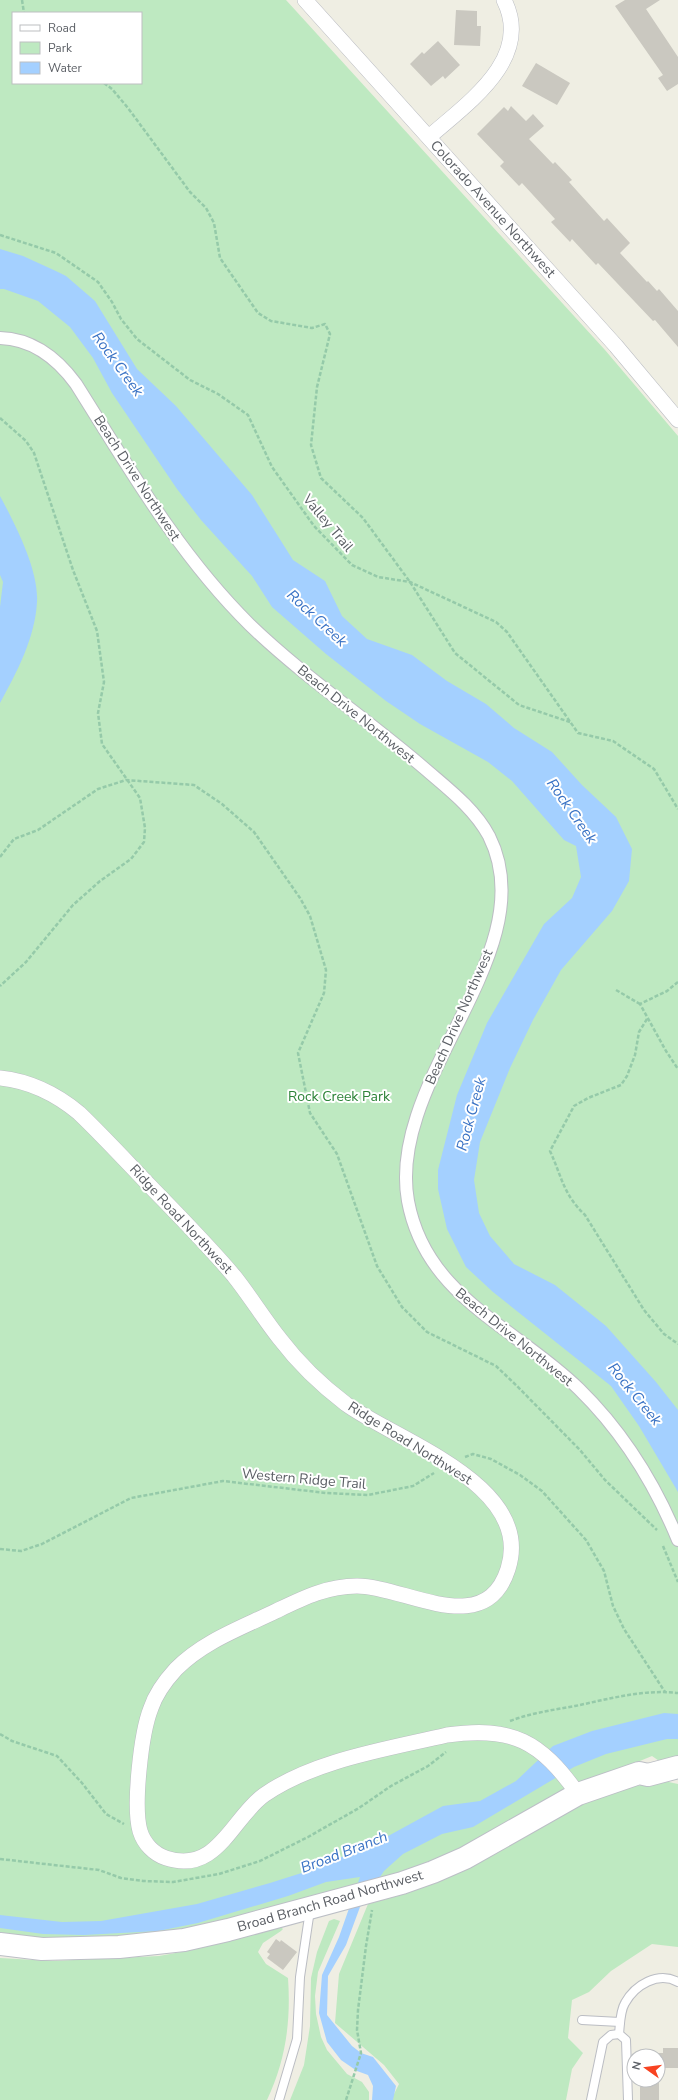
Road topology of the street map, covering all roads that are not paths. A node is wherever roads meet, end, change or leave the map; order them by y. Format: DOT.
graph roads {
  1 [pos="305,0"];
  2 [pos="504,0"];
  3 [pos="429,137"];
  4 [pos="0,338"];
  5 [pos="678,420"];
  6 [pos="0,1078"];
  7 [pos="678,1540"];
  8 [pos="678,1752"];
  9 [pos="678,1767"];
  10 [pos="639,1773"];
  11 [pos="578,1794"];
  12 [pos="311,1907"];
  13 [pos="0,1944"];
  14 [pos="677,1981"];
  15 [pos="582,2020"];
  16 [pos="620,2022"];
  17 [pos="620,2034"];
  18 [pos="279,2100"];
  19 [pos="591,2100"];
  20 [pos="628,2100"];
  1 -- 3 [label="street, Colorado Avenue Northwest"];
  2 -- 3 [label="street"];
  3 -- 5 [label="street, Colorado Avenue Northwest"];
  4 -- 7 [label="street, Beach Drive Northwest"];
  6 -- 11 [label="street, Ridge Road Northwest"];
  8 -- 10 [label="main road, Broad Branch Road Northwest"];
  9 -- 10 [label="main road, Broad Branch Road Northwest"];
  10 -- 11 [label="main road, Broad Branch Road Northwest"];
  11 -- 12 [label="main road, Broad Branch Road Northwest"];
  12 -- 13 [label="main road, Broad Branch Road Northwest"];
  12 -- 18 [label="lane"];
  14 -- 16 [label="lane"];
  15 -- 16 [label="lane"];
  16 -- 17 [label="lane"];
  17 -- 19 [label="lane"];
  17 -- 20 [label="lane"];
}
